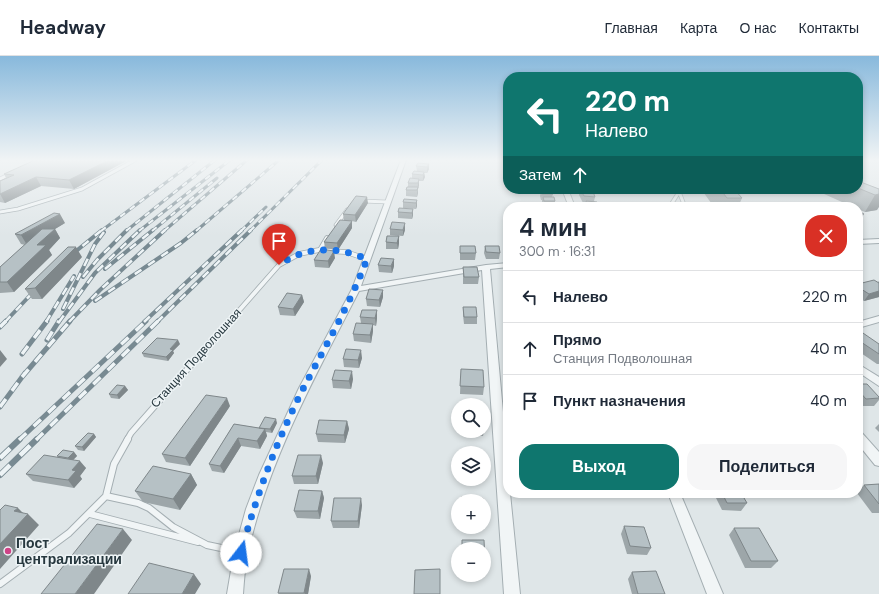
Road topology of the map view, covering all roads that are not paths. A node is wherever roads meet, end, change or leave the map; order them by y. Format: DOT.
graph roads {
  1 [pos="89,185"];
  2 [pos="394,185"];
  3 [pos="361,200"];
  4 [pos="387,202"];
  5 [pos="350,206"];
  6 [pos="0,212"];
  7 [pos="334,229"];
  8 [pos="330,234"];
  9 [pos="879,241"];
  10 [pos="863,242"];
  11 [pos="319,250"];
  12 [pos="367,259"];
  13 [pos="503,265"];
  14 [pos="486,267"];
  15 [pos="356,289"];
  16 [pos="879,319"];
  17 [pos="863,324"];
  18 [pos="863,371"];
  19 [pos="879,382"];
  20 [pos="863,442"];
  21 [pos="879,461"];
  22 [pos="503,481"];
  23 [pos="106,496"];
  24 [pos="504,498"];
  25 [pos="676,498"];
  26 [pos="90,514"];
  27 [pos="207,545"];
  28 [pos="241,553"];
  29 [pos="0,584"];
  30 [pos="235,594"];
  31 [pos="512,594"];
  32 [pos="715,594"];
  1 -- 6 [label="lane"];
  2 -- 4 [label="street"];
  3 -- 4 [label="lane"];
  4 -- 12 [label="street"];
  5 -- 7 [label="lane"];
  8 -- 11 [label="lane"];
  9 -- 10 [label="street"];
  11 -- 12 [label="lane, Станция Подволошная"];
  11 -- 23 [label="lane, Станция Подволошная"];
  12 -- 15 [label="street"];
  13 -- 14 [label="street"];
  14 -- 15 [label="street"];
  14 -- 22 [label="street"];
  15 -- 28 [label="street"];
  16 -- 17 [label="street"];
  18 -- 19 [label="street"];
  20 -- 21 [label="street"];
  23 -- 26 [label="lane"];
  23 -- 27 [label="lane"];
  24 -- 31 [label="street"];
  25 -- 32 [label="street"];
  26 -- 27 [label="lane"];
  26 -- 29 [label="lane"];
  27 -- 28 [label="lane"];
  28 -- 30 [label="street"];
}
